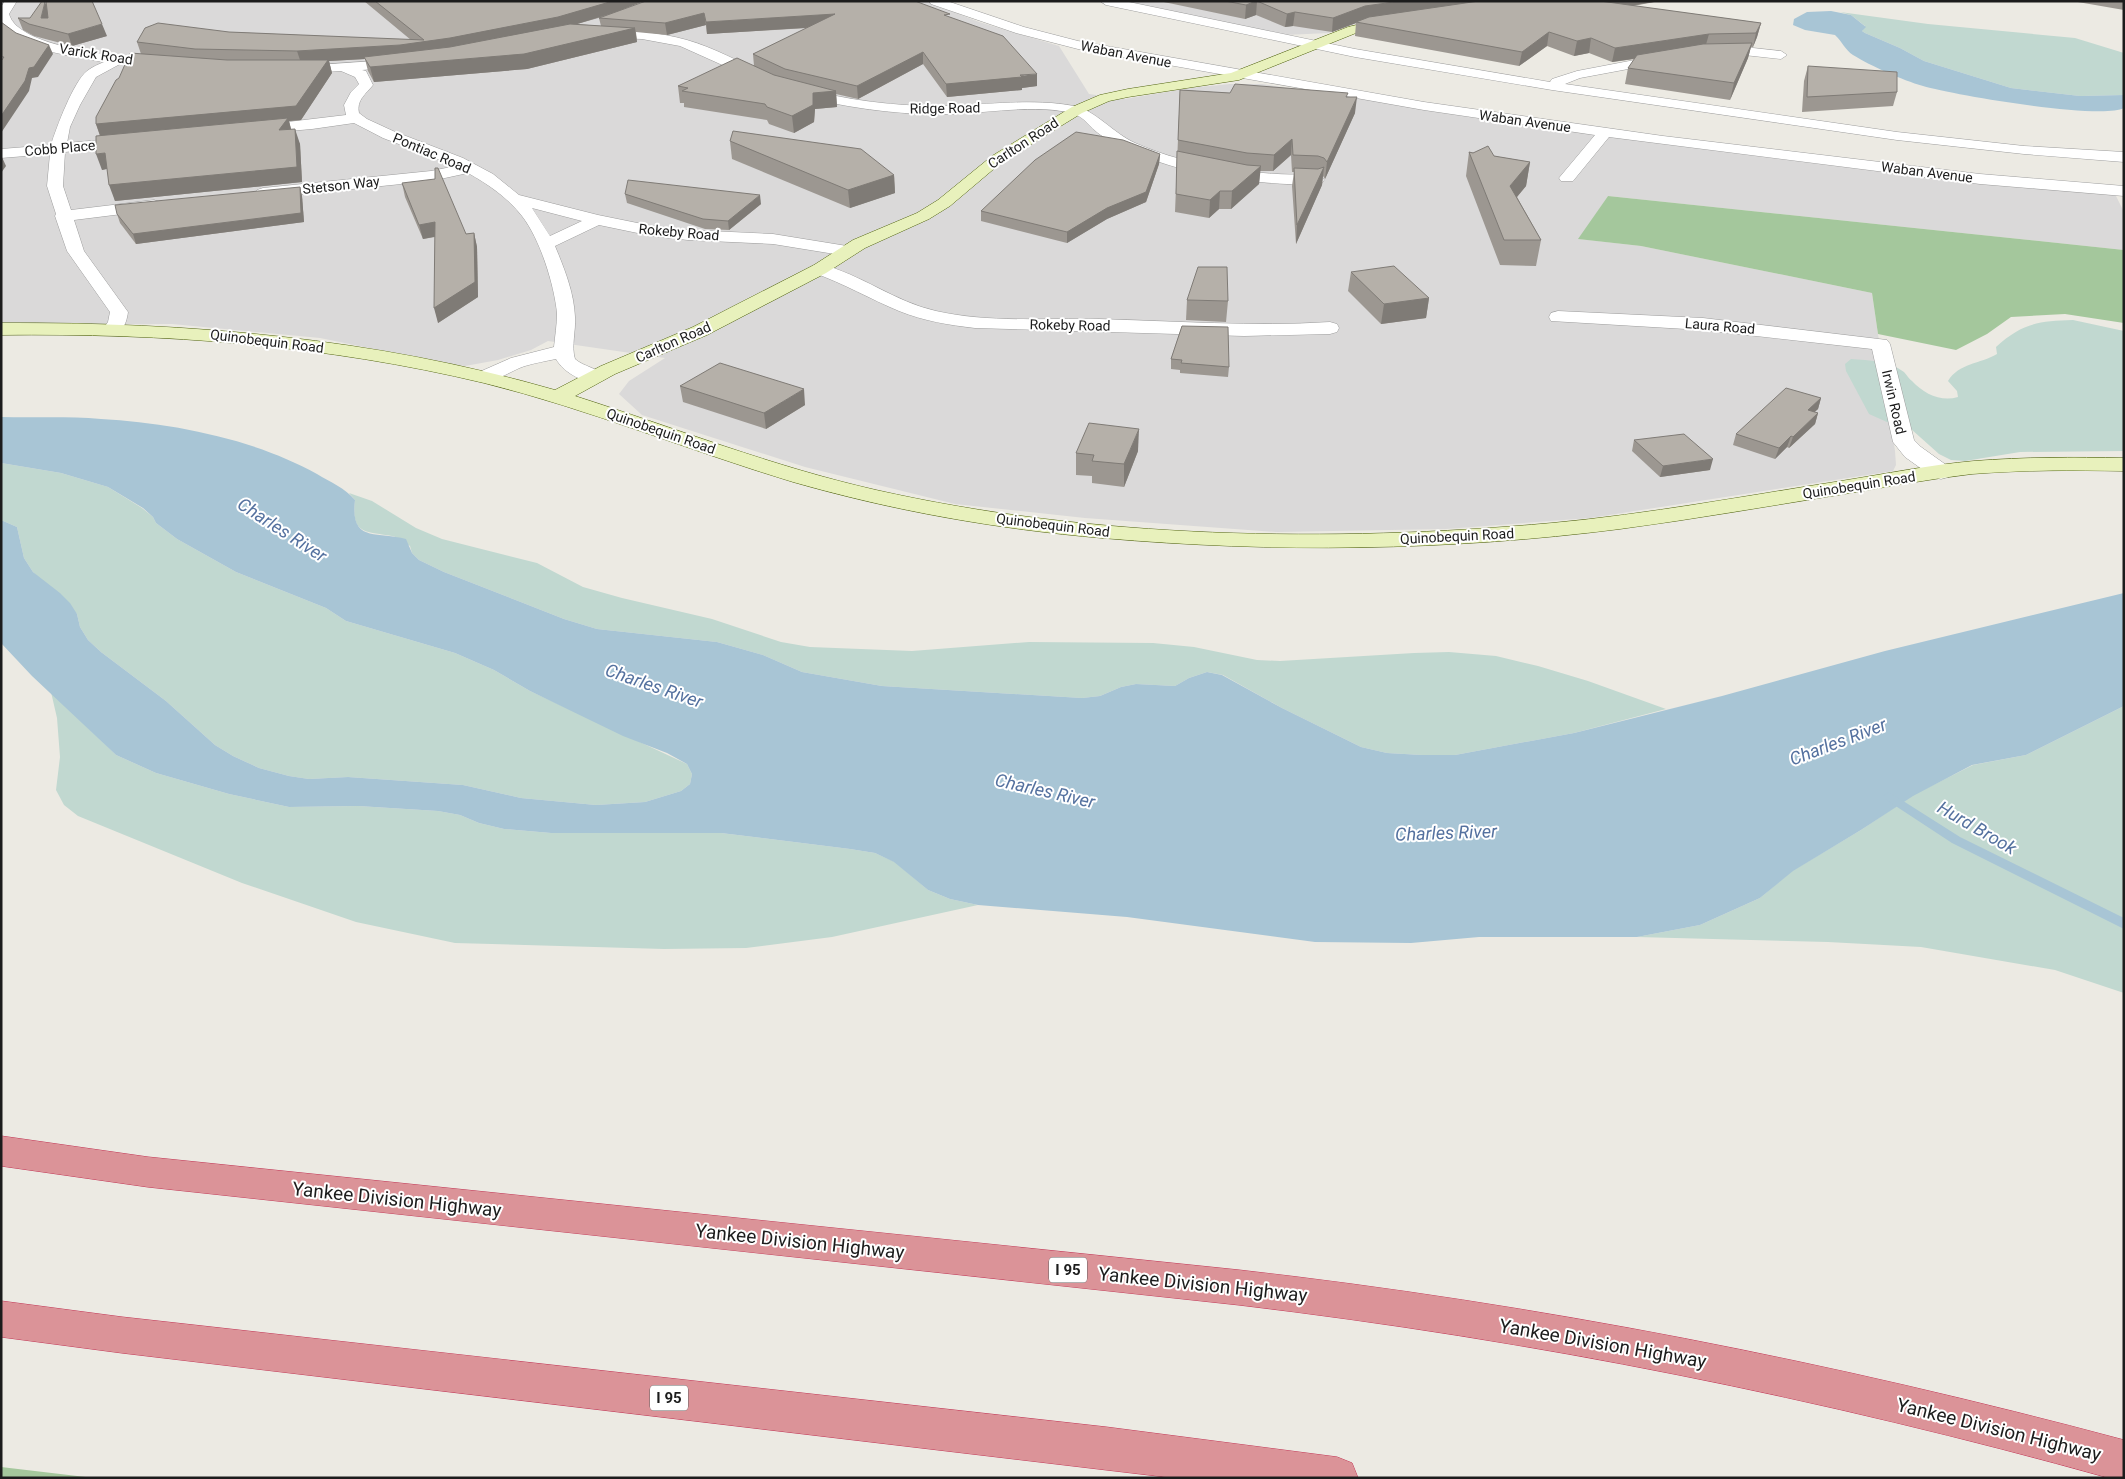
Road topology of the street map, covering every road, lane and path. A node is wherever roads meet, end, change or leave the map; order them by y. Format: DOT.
graph roads {
  1 [pos="11,1"];
  2 [pos="936,1"];
  3 [pos="1106,1"];
  4 [pos="1402,19"];
  5 [pos="605,22"];
  6 [pos="1314,45"];
  7 [pos="1699,53"];
  8 [pos="1781,55"];
  9 [pos="1680,56"];
  10 [pos="119,59"];
  11 [pos="179,66"];
  12 [pos="345,68"];
  13 [pos="280,70"];
  14 [pos="1241,75"];
  15 [pos="374,80"];
  16 [pos="1552,86"];
  17 [pos="1076,110"];
  18 [pos="357,118"];
  19 [pos="242,131"];
  20 [pos="1605,132"];
  21 [pos="153,139"];
  22 [pos="58,148"];
  23 [pos="1,154"];
  24 [pos="2124,157"];
  25 [pos="469,168"];
  26 [pos="1567,178"];
  27 [pos="1316,180"];
  28 [pos="2124,191"];
  29 [pos="243,195"];
  30 [pos="514,198"];
  31 [pos="165,203"];
  32 [pos="63,216"];
  33 [pos="597,220"];
  34 [pos="545,244"];
  35 [pos="847,251"];
  36 [pos="820,269"];
  37 [pos="1558,317"];
  38 [pos="1330,328"];
  39 [pos="1,329"];
  40 [pos="112,329"];
  41 [pos="1880,344"];
  42 [pos="564,351"];
  43 [pos="595,376"];
  44 [pos="484,377"];
  45 [pos="558,397"];
  46 [pos="2124,465"];
  47 [pos="1941,472"];
  48 [pos="1,1151"];
  49 [pos="1,1319"];
  50 [pos="2124,1461"];
  51 [pos="1337,1478"];
  1 -- 10 [label="street, Varick Road"];
  2 -- 14 [label="street, Waban Avenue"];
  3 -- 6 [label="street, Waban Avenue"];
  4 -- 6 [label="main road, Carlton Road"];
  5 -- 17 [label="street, Ridge Road"];
  6 -- 14 [label="main road, Carlton Road"];
  6 -- 16 [label="street, Waban Avenue"];
  7 -- 8 [label="street"];
  9 -- 16 [label="street"];
  10 -- 11 [label="street, Varick Road"];
  10 -- 22 [label="street"];
  12 -- 13 [label="street"];
  12 -- 15 [label="street"];
  12 -- 15 [label="street"];
  14 -- 17 [label="main road, Carlton Road"];
  14 -- 20 [label="street, Waban Avenue"];
  15 -- 18 [label="street"];
  16 -- 24 [label="street, Waban Avenue"];
  17 -- 27 [label="street, Ridge Road"];
  17 -- 35 [label="main road, Carlton Road"];
  18 -- 19 [label="street"];
  18 -- 25 [label="street, Pontiac Road"];
  20 -- 26 [label="street"];
  20 -- 28 [label="street, Waban Avenue"];
  21 -- 22 [label="street, Cobb Place"];
  22 -- 23 [label="street, Cobb Place"];
  22 -- 32 [label="street"];
  25 -- 29 [label="street, Stetson Way"];
  25 -- 30 [label="street, Pontiac Road"];
  30 -- 33 [label="street, Rokeby Road"];
  30 -- 34 [label="street, Pontiac Road"];
  31 -- 32 [label="street"];
  32 -- 40 [label="street"];
  33 -- 34 [label="street"];
  33 -- 35 [label="street, Rokeby Road"];
  34 -- 42 [label="street, Pontiac Road"];
  35 -- 36 [label="main road, Carlton Road"];
  36 -- 38 [label="street, Rokeby Road"];
  36 -- 43 [label="main road, Carlton Road"];
  37 -- 41 [label="street, Laura Road"];
  39 -- 40 [label="main road, Quinobequin Road"];
  40 -- 44 [label="main road, Quinobequin Road"];
  41 -- 47 [label="street, Irwin Road"];
  42 -- 43 [label="street"];
  42 -- 44 [label="street"];
  43 -- 45 [label="main road, Carlton Road"];
  44 -- 45 [label="main road, Quinobequin Road"];
  45 -- 47 [label="main road, Quinobequin Road"];
  46 -- 47 [label="main road, Quinobequin Road"];
  48 -- 50 [label="highway, Yankee Division Highway / I 95"];
  49 -- 51 [label="highway, I 95"];
}
